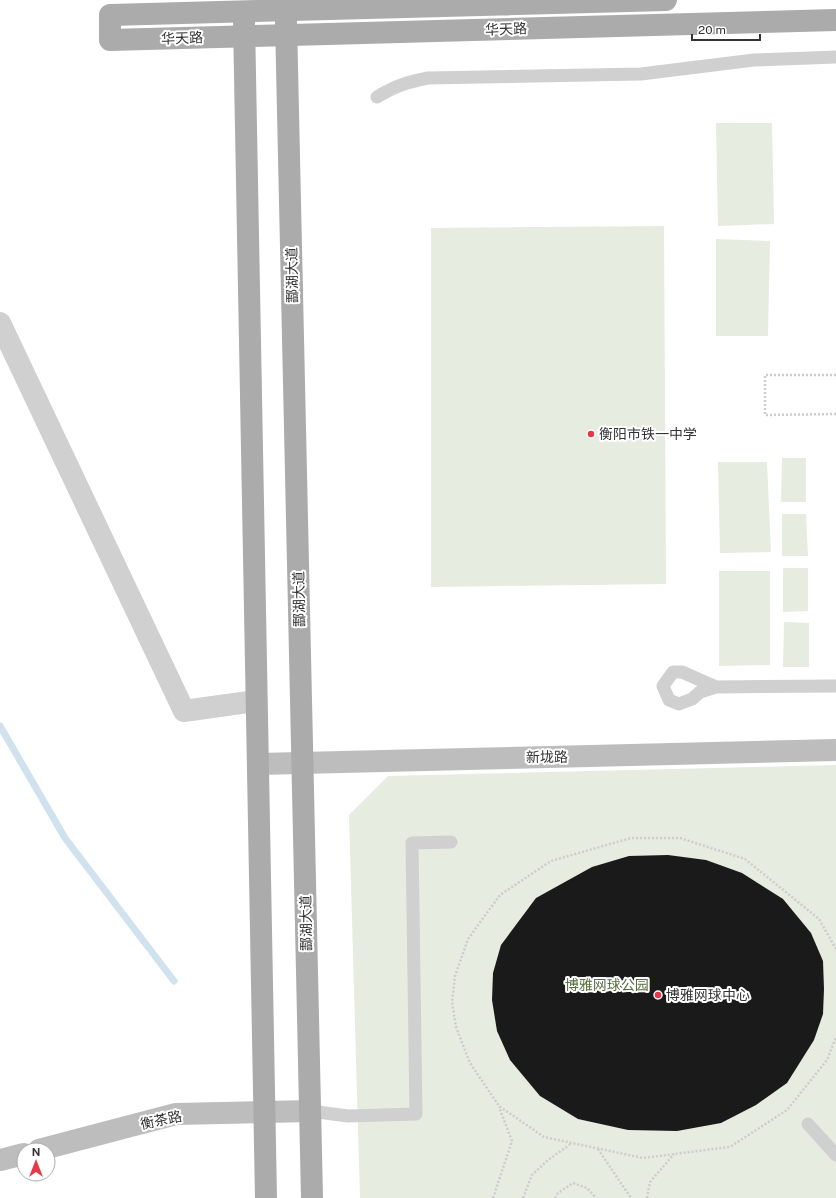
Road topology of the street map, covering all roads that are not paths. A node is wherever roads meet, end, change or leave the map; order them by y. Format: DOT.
graph roads {
  1 [pos="666,0"];
  2 [pos="286,5"];
  3 [pos="244,6"];
  4 [pos="836,20"];
  5 [pos="286,35"];
  6 [pos="245,36"];
  7 [pos="836,58"];
  8 [pos="377,97"];
  9 [pos="0,323"];
  10 [pos="836,686"];
  11 [pos="716,687"];
  12 [pos="256,701"];
  13 [pos="836,750"];
  14 [pos="302,763"];
  15 [pos="258,764"];
  16 [pos="451,842"];
  17 [pos="310,1111"];
  18 [pos="264,1112"];
  19 [pos="808,1124"];
  20 [pos="56,1146"];
  21 [pos="836,1155"];
  22 [pos="16,1156"];
  23 [pos="0,1160"];
  24 [pos="266,1198"];
  25 [pos="312,1198"];
  1 -- 2 [label="main road, 华天路"];
  2 -- 3 [label="main road, 华天路"];
  2 -- 5 [label="main road, 酃湖大道"];
  3 -- 6 [label="main road"];
  3 -- 6 [label="main road, 华天路"];
  4 -- 5 [label="main road, 华天路"];
  5 -- 6 [label="main road, 华天路"];
  5 -- 14 [label="main road, 酃湖大道"];
  6 -- 12 [label="main road"];
  7 -- 8 [label="lane"];
  9 -- 12 [label="street"];
  10 -- 11 [label="lane"];
  12 -- 15 [label="main road"];
  13 -- 14 [label="main road, 新垅路"];
  14 -- 15 [label="main road, 新垅路"];
  14 -- 17 [label="main road, 酃湖大道"];
  15 -- 18 [label="main road"];
  16 -- 17 [label="lane"];
  17 -- 18 [label="main road, 衡茶路"];
  17 -- 25 [label="main road, 酃湖大道"];
  18 -- 20 [label="main road, 衡茶路"];
  18 -- 24 [label="main road"];
  19 -- 21 [label="lane"];
  22 -- 23 [label="main road"];
}
